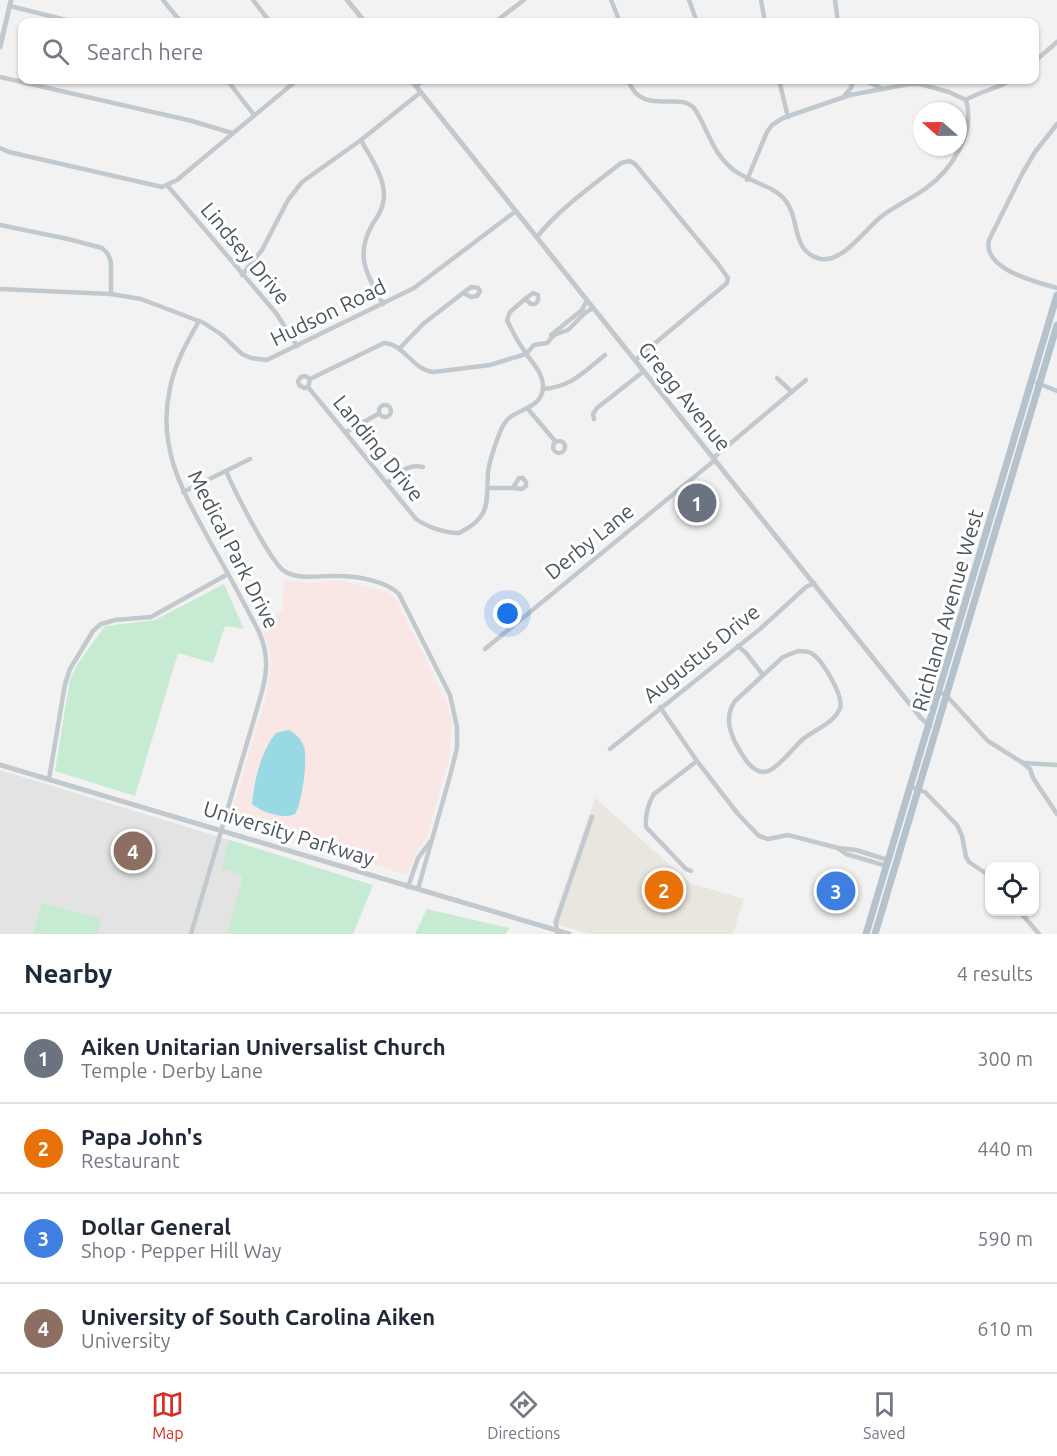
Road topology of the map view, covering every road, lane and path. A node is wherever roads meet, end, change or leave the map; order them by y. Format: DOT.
graph roads {
  1 [pos="163,0"];
  2 [pos="253,0"];
  3 [pos="347,0"];
  4 [pos="524,0"];
  5 [pos="611,0"];
  6 [pos="689,0"];
  7 [pos="761,0"];
  8 [pos="835,0"];
  9 [pos="10,3"];
  10 [pos="61,18"];
  11 [pos="178,18"];
  12 [pos="267,18"];
  13 [pos="362,18"];
  14 [pos="500,18"];
  15 [pos="618,18"];
  16 [pos="696,18"];
  17 [pos="764,18"];
  18 [pos="837,18"];
  19 [pos="1057,42"];
  20 [pos="0,47"];
  21 [pos="1039,58"];
  22 [pos="0,77"];
  23 [pos="18,81"];
  24 [pos="31,84"];
  25 [pos="229,84"];
  26 [pos="292,84"];
  27 [pos="414,84"];
  28 [pos="422,84"];
  29 [pos="631,84"];
  30 [pos="780,84"];
  31 [pos="852,84"];
  32 [pos="872,84"];
  33 [pos="1003,84"];
  34 [pos="881,88"];
  35 [pos="418,89"];
  36 [pos="844,97"];
  37 [pos="966,100"];
  38 [pos="254,115"];
  39 [pos="788,117"];
  40 [pos="1057,124"];
  41 [pos="232,133"];
  42 [pos="361,140"];
  43 [pos="0,148"];
  44 [pos="747,180"];
  45 [pos="167,185"];
  46 [pos="516,211"];
  47 [pos="0,225"];
  48 [pos="537,237"];
  49 [pos="242,274"];
  50 [pos="1057,288"];
  51 [pos="0,289"];
  52 [pos="463,293"];
  53 [pos="111,294"];
  54 [pos="1057,295"];
  55 [pos="525,299"];
  56 [pos="587,300"];
  57 [pos="383,304"];
  58 [pos="593,308"];
  59 [pos="199,321"];
  60 [pos="1057,325"];
  61 [pos="547,343"];
  62 [pos="297,345"];
  63 [pos="399,349"];
  64 [pos="526,354"];
  65 [pos="605,355"];
  66 [pos="635,360"];
  67 [pos="644,370"];
  68 [pos="777,378"];
  69 [pos="310,379"];
  70 [pos="806,380"];
  71 [pos="1035,382"];
  72 [pos="308,387"];
  73 [pos="543,389"];
  74 [pos="1057,391"];
  75 [pos="792,392"];
  76 [pos="528,409"];
  77 [pos="378,414"];
  78 [pos="594,418"];
  79 [pos="346,432"];
  80 [pos="555,441"];
  81 [pos="250,459"];
  82 [pos="714,459"];
  83 [pos="423,467"];
  84 [pos="226,471"];
  85 [pos="387,483"];
  86 [pos="489,488"];
  87 [pos="513,488"];
  88 [pos="183,492"];
  89 [pos="228,574"];
  90 [pos="814,583"];
  91 [pos="738,646"];
  92 [pos="485,649"];
  93 [pos="763,675"];
  94 [pos="943,693"];
  95 [pos="660,707"];
  96 [pos="933,728"];
  97 [pos="610,749"];
  98 [pos="697,761"];
  99 [pos="1023,763"];
  100 [pos="0,765"];
  101 [pos="1057,765"];
  102 [pos="49,779"];
  103 [pos="911,787"];
  104 [pos="919,789"];
  105 [pos="1057,814"];
  106 [pos="592,817"];
  107 [pos="222,830"];
  108 [pos="432,840"];
  109 [pos="888,863"];
  110 [pos="691,871"];
  111 [pos="985,873"];
  112 [pos="408,886"];
  113 [pos="418,890"];
  114 [pos="1023,916"];
  115 [pos="557,932"];
  116 [pos="191,934"];
  117 [pos="567,934"];
  118 [pos="866,934"];
  119 [pos="875,934"];
  120 [pos="1039,934"];
  1 -- 11 [label="street"];
  2 -- 12 [label="street"];
  3 -- 13 [label="street"];
  4 -- 14 [label="street"];
  5 -- 15 [label="street"];
  6 -- 16 [label="street"];
  7 -- 17 [label="street"];
  8 -- 18 [label="street"];
  9 -- 10 [label="street"];
  9 -- 20 [label="street"];
  19 -- 21 [label="street"];
  22 -- 23 [label="street"];
  24 -- 41 [label="street"];
  25 -- 38 [label="street"];
  26 -- 38 [label="street"];
  27 -- 35 [label="street, Gregg Avenue"];
  28 -- 35 [label="street"];
  29 -- 44 [label="street"];
  30 -- 39 [label="street"];
  31 -- 36 [label="street"];
  32 -- 34 [label="street"];
  33 -- 37 [label="street"];
  34 -- 36 [label="street"];
  34 -- 37 [label="street"];
  35 -- 42 [label="street"];
  35 -- 46 [label="street, Gregg Avenue"];
  36 -- 39 [label="street"];
  37 -- 44 [label="street"];
  38 -- 41 [label="street"];
  39 -- 44 [label="street"];
  40 -- 50 [label="street"];
  41 -- 45 [label="street"];
  42 -- 49 [label="street"];
  42 -- 57 [label="street"];
  43 -- 45 [label="street"];
  45 -- 49 [label="street, Lindsey Drive"];
  46 -- 48 [label="street, Gregg Avenue"];
  46 -- 57 [label="street, Hudson Road"];
  47 -- 53 [label="street"];
  48 -- 56 [label="street, Gregg Avenue"];
  48 -- 66 [label="street"];
  49 -- 62 [label="street, Lindsey Drive"];
  51 -- 53 [label="street, Hudson Road"];
  52 -- 63 [label="street"];
  53 -- 59 [label="street, Hudson Road"];
  54 -- 71 [label="main road, Richland Avenue West"];
  55 -- 64 [label="street"];
  56 -- 58 [label="street, Gregg Avenue"];
  56 -- 61 [label="street"];
  57 -- 62 [label="street, Hudson Road"];
  58 -- 61 [label="street"];
  58 -- 66 [label="street, Gregg Avenue"];
  59 -- 62 [label="street, Hudson Road"];
  59 -- 88 [label="street, Medical Park Drive"];
  60 -- 71 [label="main road, Richland Avenue West"];
  61 -- 64 [label="street"];
  63 -- 64 [label="street"];
  63 -- 69 [label="street, Landing Drive"];
  64 -- 73 [label="street"];
  65 -- 73 [label="street"];
  66 -- 67 [label="street, Gregg Avenue"];
  67 -- 78 [label="street"];
  67 -- 82 [label="street, Gregg Avenue"];
  68 -- 75 [label="street"];
  69 -- 72 [label="street, Landing Drive"];
  69 -- 72 [label="street, Landing Drive"];
  70 -- 75 [label="street, Derby Lane"];
  71 -- 74 [label="street"];
  71 -- 94 [label="main road, Richland Avenue West"];
  72 -- 79 [label="street, Landing Drive"];
  73 -- 76 [label="street, Landing Drive"];
  75 -- 82 [label="street, Derby Lane"];
  76 -- 80 [label="street"];
  76 -- 86 [label="street, Landing Drive"];
  77 -- 79 [label="street"];
  79 -- 85 [label="street, Landing Drive"];
  81 -- 84 [label="street"];
  82 -- 90 [label="street, Gregg Avenue"];
  82 -- 92 [label="street, Derby Lane"];
  83 -- 85 [label="street"];
  84 -- 88 [label="street"];
  84 -- 108 [label="street"];
  85 -- 86 [label="street, Landing Drive"];
  86 -- 87 [label="street"];
  88 -- 89 [label="street, Medical Park Drive"];
  89 -- 102 [label="street"];
  89 -- 107 [label="street, Medical Park Drive"];
  90 -- 91 [label="street, Augustus Drive"];
  90 -- 96 [label="street, Gregg Avenue"];
  91 -- 93 [label="street"];
  91 -- 95 [label="street, Augustus Drive"];
  93 -- 93 [label="street"];
  94 -- 96 [label="main road, Richland Avenue West"];
  94 -- 99 [label="street"];
  95 -- 97 [label="street, Augustus Drive"];
  95 -- 98 [label="street"];
  96 -- 103 [label="main road, Richland Avenue West"];
  96 -- 104 [label="main road, Richland Avenue West"];
  98 -- 109 [label="street"];
  98 -- 110 [label="street"];
  99 -- 101 [label="street"];
  99 -- 105 [label="street"];
  100 -- 102 [label="street, University Parkway"];
  102 -- 107 [label="street, University Parkway"];
  103 -- 104 [label="street"];
  103 -- 109 [label="main road, Richland Avenue West"];
  104 -- 111 [label="street"];
  104 -- 119 [label="main road, Richland Avenue West"];
  106 -- 115 [label="street"];
  107 -- 112 [label="street, University Parkway"];
  107 -- 116 [label="street, Medical Park Drive"];
  108 -- 112 [label="street"];
  108 -- 113 [label="street"];
  109 -- 118 [label="main road, Richland Avenue West"];
  112 -- 113 [label="street, University Parkway"];
  113 -- 115 [label="street, University Parkway"];
  114 -- 120 [label="street"];
  115 -- 117 [label="street, University Parkway"];
}
